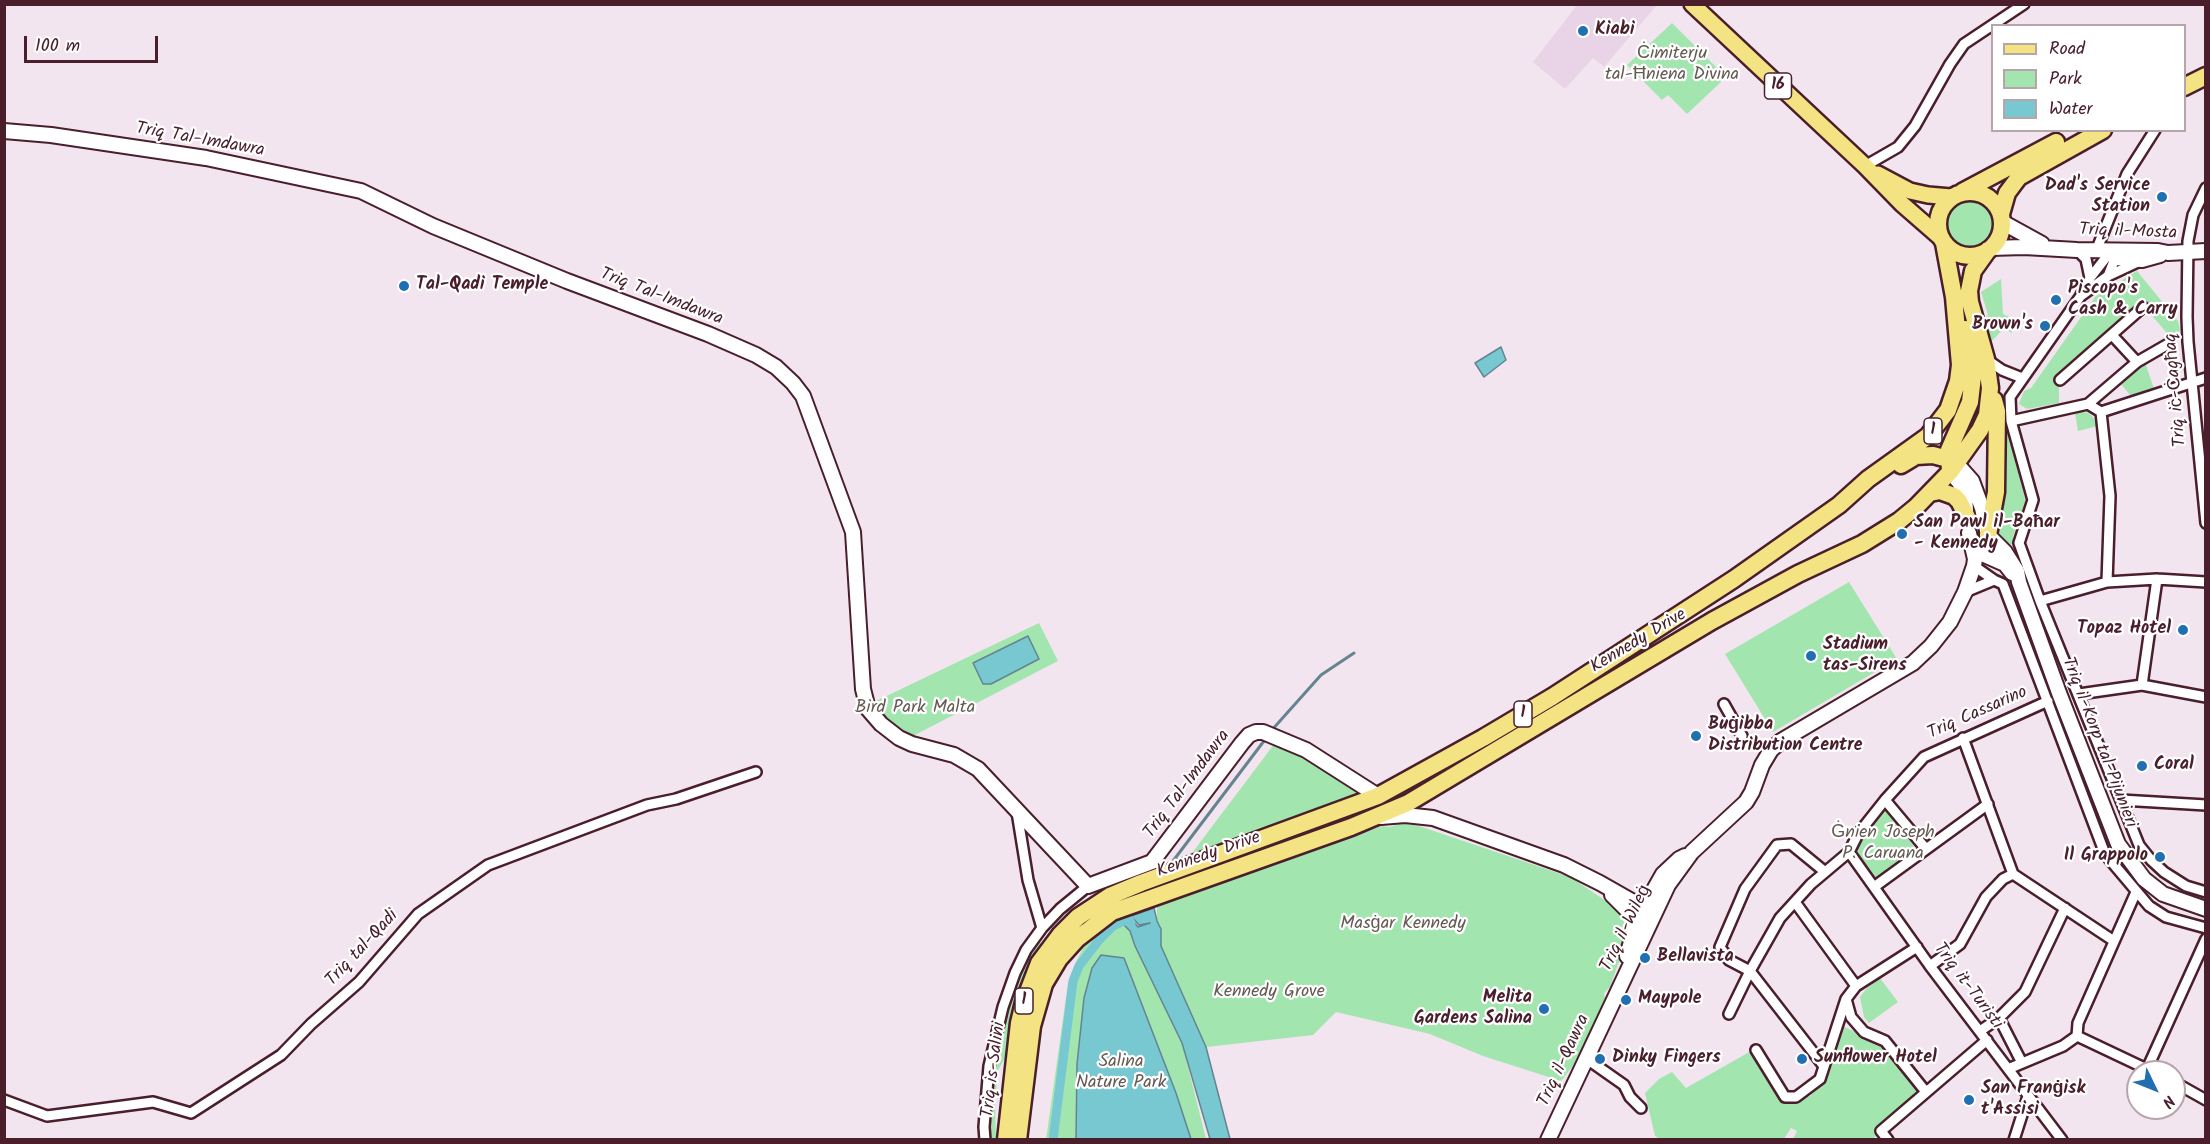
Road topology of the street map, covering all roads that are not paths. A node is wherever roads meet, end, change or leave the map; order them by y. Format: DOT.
graph roads {
  1 [pos="1692,4"];
  2 [pos="2024,4"];
  3 [pos="1994,24"];
  4 [pos="1991,26"];
  5 [pos="2205,64"];
  6 [pos="2186,74"];
  7 [pos="2205,76"];
  8 [pos="2186,86"];
  9 [pos="4,131"];
  10 [pos="2075,132"];
  11 [pos="2099,132"];
  12 [pos="2154,132"];
  13 [pos="1865,166"];
  14 [pos="2205,188"];
  15 [pos="1957,195"];
  16 [pos="2001,218"];
  17 [pos="1942,241"];
  18 [pos="2049,248"];
  19 [pos="1989,249"];
  20 [pos="2078,250"];
  21 [pos="2103,251"];
  22 [pos="2205,252"];
  23 [pos="2168,253"];
  24 [pos="2188,253"];
  25 [pos="2142,260"];
  26 [pos="2108,276"];
  27 [pos="2090,278"];
  28 [pos="1954,297"];
  29 [pos="2080,297"];
  30 [pos="2143,307"];
  31 [pos="2112,335"];
  32 [pos="2170,343"];
  33 [pos="1986,358"];
  34 [pos="2137,362"];
  35 [pos="2022,378"];
  36 [pos="2205,378"];
  37 [pos="2060,380"];
  38 [pos="2193,383"];
  39 [pos="1990,388"];
  40 [pos="2088,404"];
  41 [pos="2101,412"];
  42 [pos="2011,421"];
  43 [pos="1951,465"];
  44 [pos="1930,493"];
  45 [pos="2204,494"];
  46 [pos="1823,517"];
  47 [pos="2205,523"];
  48 [pos="1968,525"];
  49 [pos="1988,535"];
  50 [pos="1976,560"];
  51 [pos="2157,579"];
  52 [pos="1994,580"];
  53 [pos="2019,582"];
  54 [pos="2108,582"];
  55 [pos="2205,582"];
  56 [pos="1965,592"];
  57 [pos="2040,601"];
  58 [pos="2142,685"];
  59 [pos="2079,694"];
  60 [pos="2205,697"];
  61 [pos="2048,701"];
  62 [pos="1724,704"];
  63 [pos="1742,736"];
  64 [pos="1963,738"];
  65 [pos="756,772"];
  66 [pos="1426,793"];
  67 [pos="1378,796"];
  68 [pos="1885,800"];
  69 [pos="2121,800"];
  70 [pos="1988,804"];
  71 [pos="2205,805"];
  72 [pos="1017,811"];
  73 [pos="1379,817"];
  74 [pos="1433,818"];
  75 [pos="1926,849"];
  76 [pos="1692,852"];
  77 [pos="1849,852"];
  78 [pos="1824,871"];
  79 [pos="2013,874"];
  80 [pos="1088,886"];
  81 [pos="1874,887"];
  82 [pos="2136,892"];
  83 [pos="2205,892"];
  84 [pos="1795,902"];
  85 [pos="1111,904"];
  86 [pos="2065,908"];
  87 [pos="2205,909"];
  88 [pos="1644,918"];
  89 [pos="2205,927"];
  90 [pos="1042,928"];
  91 [pos="2205,939"];
  92 [pos="2114,941"];
  93 [pos="1917,947"];
  94 [pos="1930,966"];
  95 [pos="1750,971"];
  96 [pos="1856,986"];
  97 [pos="1614,997"];
  98 [pos="1846,999"];
  99 [pos="1729,1014"];
  100 [pos="1999,1018"];
  101 [pos="1980,1031"];
  102 [pos="2077,1036"];
  103 [pos="1987,1040"];
  104 [pos="1756,1050"];
  105 [pos="1587,1059"];
  106 [pos="2129,1060"];
  107 [pos="2154,1060"];
  108 [pos="2022,1063"];
  109 [pos="1823,1065"];
  110 [pos="2008,1069"];
  111 [pos="2186,1089"];
  112 [pos="1926,1092"];
  113 [pos="2028,1096"];
  114 [pos="2204,1097"];
  115 [pos="4,1100"];
  116 [pos="1641,1108"];
  117 [pos="985,1140"];
  118 [pos="1006,1140"];
  119 [pos="1018,1140"];
  120 [pos="1548,1140"];
  121 [pos="1888,1140"];
  122 [pos="2014,1140"];
  123 [pos="2062,1140"];
  1 -- 13 [label="main road, 16"];
  2 -- 3 [label="street"];
  4 -- 13 [label="street"];
  5 -- 6 [label="highway"];
  7 -- 8 [label="highway"];
  9 -- 72 [label="street, Triq Tal-Imdawra"];
  10 -- 15 [label="highway"];
  11 -- 16 [label="highway, 1"];
  12 -- 21 [label="street"];
  13 -- 15 [label="main road, 16"];
  13 -- 17 [label="main road, 16"];
  14 -- 24 [label="street, Triq iċ-Ċagħaq"];
  15 -- 16 [label="highway"];
  15 -- 17 [label="highway, 1"];
  16 -- 18 [label="street, Triq il-Mosta"];
  16 -- 19 [label="highway, 1"];
  17 -- 19 [label="highway"];
  17 -- 28 [label="highway, Kennedy Drive / 1"];
  18 -- 19 [label="street, Triq il-Mosta"];
  18 -- 20 [label="street, Triq il-Mosta"];
  19 -- 33 [label="highway, Kennedy Drive / 1"];
  20 -- 21 [label="street, Triq il-Mosta"];
  20 -- 27 [label="street"];
  21 -- 23 [label="street, Triq il-Mosta"];
  21 -- 25 [label="street"];
  21 -- 26 [label="street"];
  21 -- 27 [label="street"];
  22 -- 24 [label="street, Triq il-Mosta"];
  23 -- 24 [label="street, Triq il-Mosta"];
  23 -- 25 [label="street"];
  24 -- 38 [label="street, Triq iċ-Ċagħaq"];
  25 -- 26 [label="street"];
  26 -- 29 [label="street"];
  27 -- 29 [label="street"];
  28 -- 43 [label="highway"];
  28 -- 46 [label="highway, Kennedy Drive / 1"];
  29 -- 35 [label="street"];
  30 -- 31 [label="street"];
  31 -- 34 [label="street"];
  31 -- 37 [label="street"];
  32 -- 34 [label="street"];
  33 -- 35 [label="street"];
  33 -- 39 [label="highway, Kennedy Drive / 1"];
  34 -- 40 [label="street"];
  35 -- 42 [label="street"];
  36 -- 38 [label="street"];
  38 -- 41 [label="street"];
  38 -- 45 [label="street, Triq iċ-Ċagħaq"];
  39 -- 43 [label="highway, Kennedy Drive / 1"];
  39 -- 49 [label="highway"];
  40 -- 41 [label="street"];
  40 -- 42 [label="street"];
  41 -- 54 [label="street"];
  42 -- 57 [label="street"];
  43 -- 44 [label="highway, Kennedy Drive / 1"];
  43 -- 46 [label="highway"];
  43 -- 48 [label="street"];
  43 -- 49 [label="street"];
  44 -- 48 [label="highway"];
  44 -- 66 [label="highway, Kennedy Drive / 1"];
  45 -- 47 [label="street, Triq iċ-Ċagħaq"];
  46 -- 67 [label="highway, Kennedy Drive / 1"];
  48 -- 50 [label="street"];
  49 -- 50 [label="street, Triq il-Wileġ"];
  49 -- 53 [label="street, Triq il-Korp tal-Pijunieri"];
  50 -- 52 [label="street"];
  50 -- 53 [label="street, Triq il-Korp tal-Pijunieri"];
  50 -- 56 [label="street, Triq il-Wileġ"];
  51 -- 54 [label="street"];
  51 -- 55 [label="street"];
  51 -- 58 [label="street"];
  52 -- 56 [label="street"];
  52 -- 61 [label="street"];
  53 -- 87 [label="street, Triq il-Korp tal-Pijunieri"];
  54 -- 57 [label="street"];
  56 -- 76 [label="street, Triq il-Wileġ"];
  57 -- 59 [label="street"];
  58 -- 59 [label="street"];
  58 -- 60 [label="street"];
  59 -- 69 [label="street"];
  61 -- 64 [label="street, Triq Cassarino"];
  61 -- 82 [label="street"];
  62 -- 63 [label="street"];
  64 -- 68 [label="street, Triq Cassarino"];
  64 -- 70 [label="street"];
  65 -- 115 [label="street, Triq tal-Qadi"];
  66 -- 73 [label="highway, Kennedy Drive / 1"];
  66 -- 74 [label="street"];
  67 -- 80 [label="street, Triq Tal-Imdawra"];
  67 -- 85 [label="highway, Kennedy Drive / 1"];
  68 -- 75 [label="street"];
  68 -- 77 [label="street, Triq Cassarino"];
  69 -- 71 [label="street"];
  69 -- 83 [label="street"];
  70 -- 75 [label="street"];
  70 -- 79 [label="street"];
  72 -- 80 [label="street, Triq Tal-Imdawra"];
  72 -- 90 [label="street"];
  73 -- 74 [label="street"];
  73 -- 85 [label="highway, Kennedy Drive / 1"];
  74 -- 88 [label="street"];
  75 -- 81 [label="street"];
  76 -- 88 [label="street, Triq il-Wileġ"];
  76 -- 88 [label="street, Triq il-Wileġ"];
  77 -- 78 [label="street, Triq Cassarino"];
  77 -- 81 [label="street, Triq it-Turisti"];
  78 -- 84 [label="street, Triq Cassarino"];
  78 -- 95 [label="street"];
  79 -- 86 [label="street"];
  79 -- 94 [label="street"];
  80 -- 90 [label="street, Triq Tal-Imdawra"];
  81 -- 93 [label="street, Triq it-Turisti"];
  82 -- 89 [label="street"];
  82 -- 92 [label="street"];
  84 -- 95 [label="street, Triq Cassarino"];
  84 -- 96 [label="street"];
  85 -- 118 [label="highway, Triq is-Salini / 1"];
  85 -- 119 [label="highway, Triq is-Salini / 1"];
  86 -- 92 [label="street"];
  86 -- 100 [label="street"];
  88 -- 97 [label="street, Triq il-Wileġ"];
  90 -- 117 [label="street, Triq Tal-Imdawra"];
  91 -- 107 [label="street"];
  92 -- 102 [label="street"];
  93 -- 94 [label="street, Triq it-Turisti"];
  93 -- 96 [label="street"];
  94 -- 101 [label="street, Triq it-Turisti"];
  95 -- 99 [label="street, Triq Cassarino"];
  95 -- 109 [label="street"];
  96 -- 98 [label="street"];
  97 -- 105 [label="street, Triq il-Qawra"];
  98 -- 109 [label="street"];
  98 -- 112 [label="street"];
  100 -- 101 [label="street"];
  100 -- 108 [label="street, Triq it-Turisti"];
  101 -- 103 [label="street, Triq it-Turisti"];
  102 -- 106 [label="street"];
  102 -- 108 [label="street"];
  103 -- 110 [label="street, Triq it-Turisti"];
  103 -- 112 [label="street"];
  104 -- 109 [label="street"];
  105 -- 116 [label="street"];
  105 -- 120 [label="street, Triq il-Qawra"];
  108 -- 110 [label="street"];
  110 -- 113 [label="street, Triq it-Turisti"];
  111 -- 114 [label="street"];
  112 -- 121 [label="street"];
  113 -- 122 [label="street"];
  113 -- 123 [label="street, Triq it-Turisti"];
}
